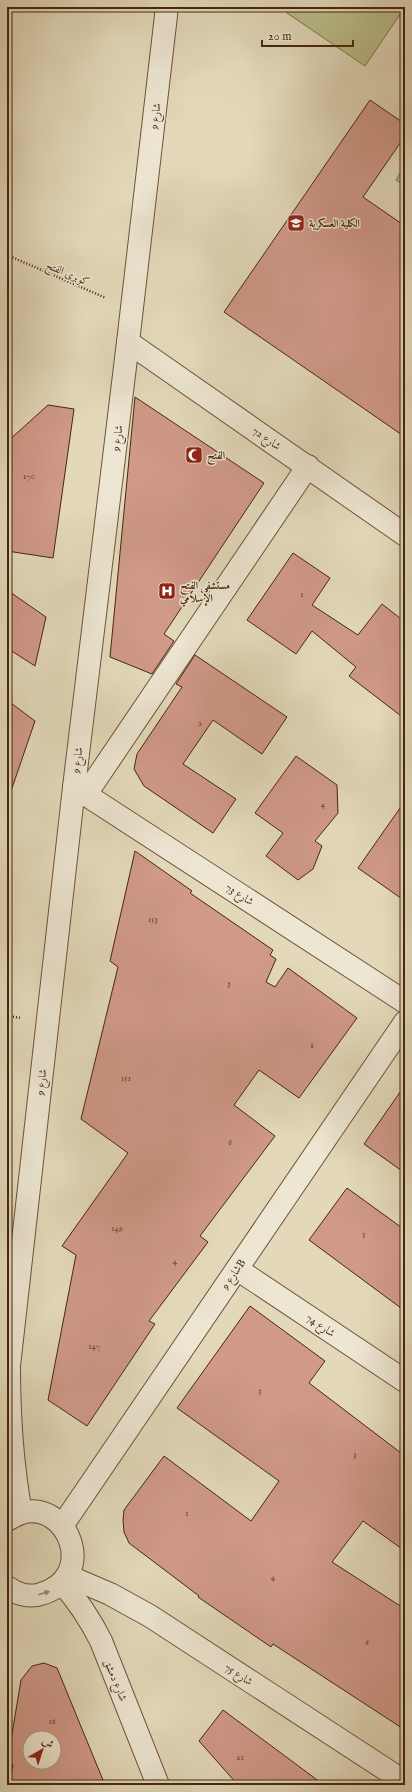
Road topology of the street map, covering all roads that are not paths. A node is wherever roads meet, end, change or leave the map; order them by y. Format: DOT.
graph roads {
  1 [pos="167,7"];
  2 [pos="128,342"];
  3 [pos="308,466"];
  4 [pos="405,535"];
  5 [pos="80,791"];
  6 [pos="405,1002"];
  7 [pos="405,1022"];
  8 [pos="237,1269"];
  9 [pos="405,1381"];
  10 [pos="14,1517"];
  11 [pos="62,1526"];
  12 [pos="65,1579"];
  13 [pos="7,1587"];
  14 [pos="405,1782"];
  15 [pos="158,1785"];
  1 -- 2 [label="street, شارع 9"];
  2 -- 3 [label="street, شارع 72"];
  2 -- 5 [label="street, شارع 9"];
  3 -- 4 [label="street, شارع 72"];
  3 -- 5 [label="street"];
  5 -- 6 [label="street, شارع 73"];
  5 -- 10 [label="street, شارع 9"];
  7 -- 8 [label="street, شارع 9B"];
  8 -- 9 [label="street, شارع 74"];
  8 -- 11 [label="street, شارع 9B"];
  10 -- 11 [label="street"];
  11 -- 12 [label="street"];
  13 -- 12 [label="street, one-way"];
  12 -- 14 [label="street, شارع 75"];
  12 -- 15 [label="street, شارع دمشق"];
}
